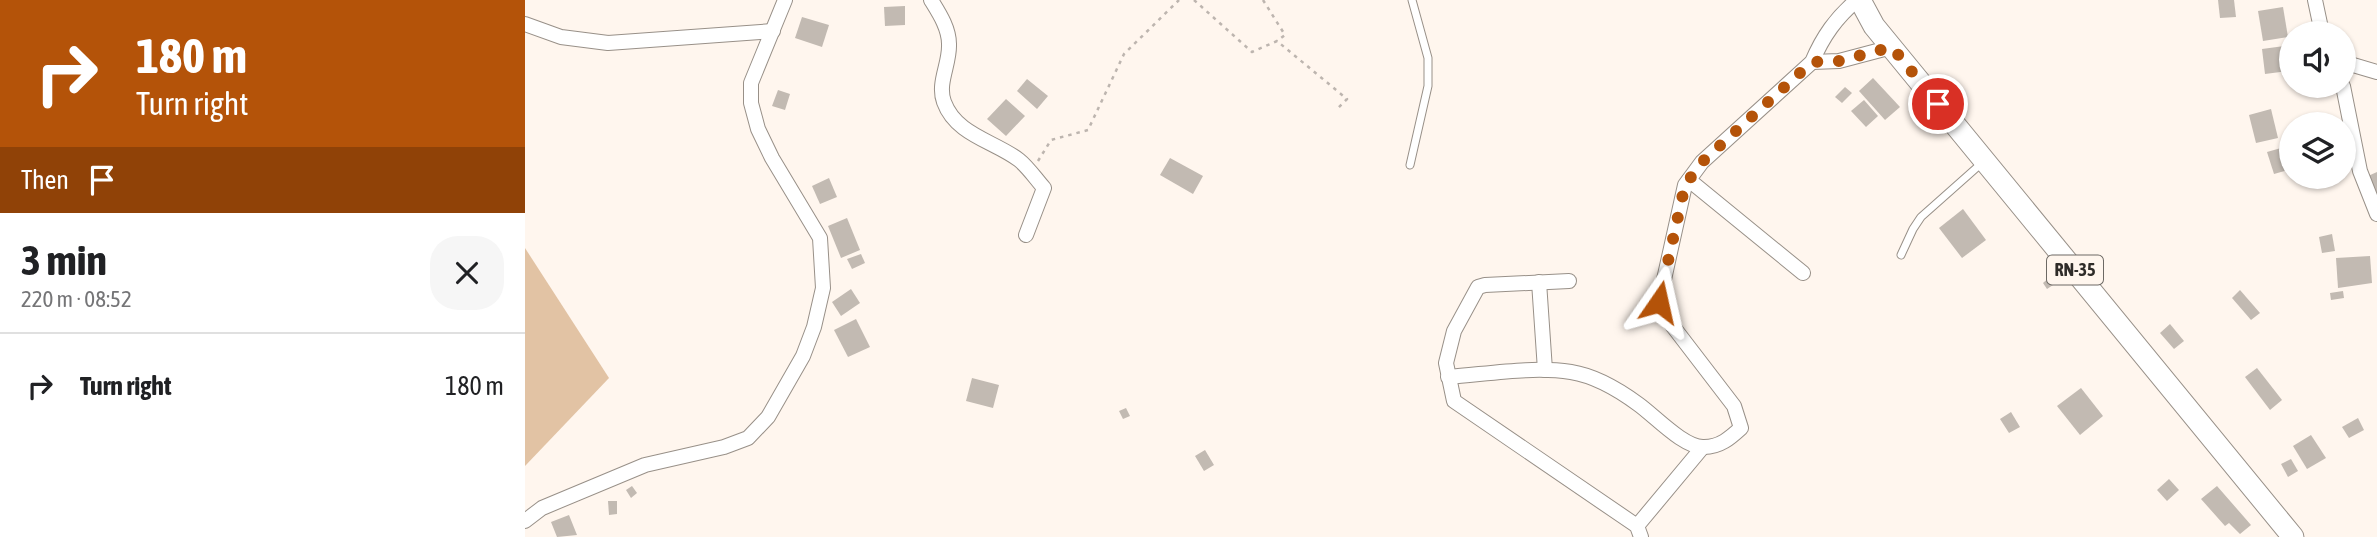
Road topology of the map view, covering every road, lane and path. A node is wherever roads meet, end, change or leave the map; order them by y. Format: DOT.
graph roads {
  1 [pos="785,0"];
  2 [pos="931,0"];
  3 [pos="1179,0"];
  4 [pos="1194,0"];
  5 [pos="1263,0"];
  6 [pos="1412,0"];
  7 [pos="1859,0"];
  8 [pos="2315,0"];
  9 [pos="2319,21"];
  10 [pos="525,24"];
  11 [pos="773,31"];
  12 [pos="1277,41"];
  13 [pos="1892,47"];
  14 [pos="1812,62"];
  15 [pos="2356,66"];
  16 [pos="2377,72"];
  17 [pos="2345,98"];
  18 [pos="1338,108"];
  19 [pos="1985,160"];
  20 [pos="1410,165"];
  21 [pos="1030,172"];
  22 [pos="1689,180"];
  23 [pos="2377,214"];
  24 [pos="1026,235"];
  25 [pos="1901,255"];
  26 [pos="1803,273"];
  27 [pos="1569,281"];
  28 [pos="1539,282"];
  29 [pos="1545,370"];
  30 [pos="1448,377"];
  31 [pos="1702,448"];
  32 [pos="525,521"];
  33 [pos="1639,532"];
  34 [pos="2293,537"];
  1 -- 11 [label="street"];
  2 -- 21 [label="street"];
  3 -- 21 [label="path"];
  4 -- 12 [label="path"];
  5 -- 12 [label="path"];
  6 -- 20 [label="lane"];
  7 -- 13 [label="main road, RN-35"];
  7 -- 14 [label="street"];
  8 -- 9 [label="street"];
  10 -- 11 [label="street"];
  11 -- 32 [label="street"];
  12 -- 18 [label="path"];
  13 -- 14 [label="street"];
  13 -- 19 [label="main road, RN-35"];
  14 -- 22 [label="street"];
  15 -- 16 [label="street"];
  17 -- 23 [label="street"];
  19 -- 25 [label="lane"];
  19 -- 34 [label="main road, RN-35"];
  21 -- 24 [label="street"];
  22 -- 26 [label="street"];
  22 -- 31 [label="street"];
  27 -- 28 [label="street"];
  28 -- 29 [label="street"];
  28 -- 30 [label="street"];
  29 -- 30 [label="street"];
  29 -- 31 [label="street"];
  30 -- 33 [label="street"];
  31 -- 33 [label="street"];
}
